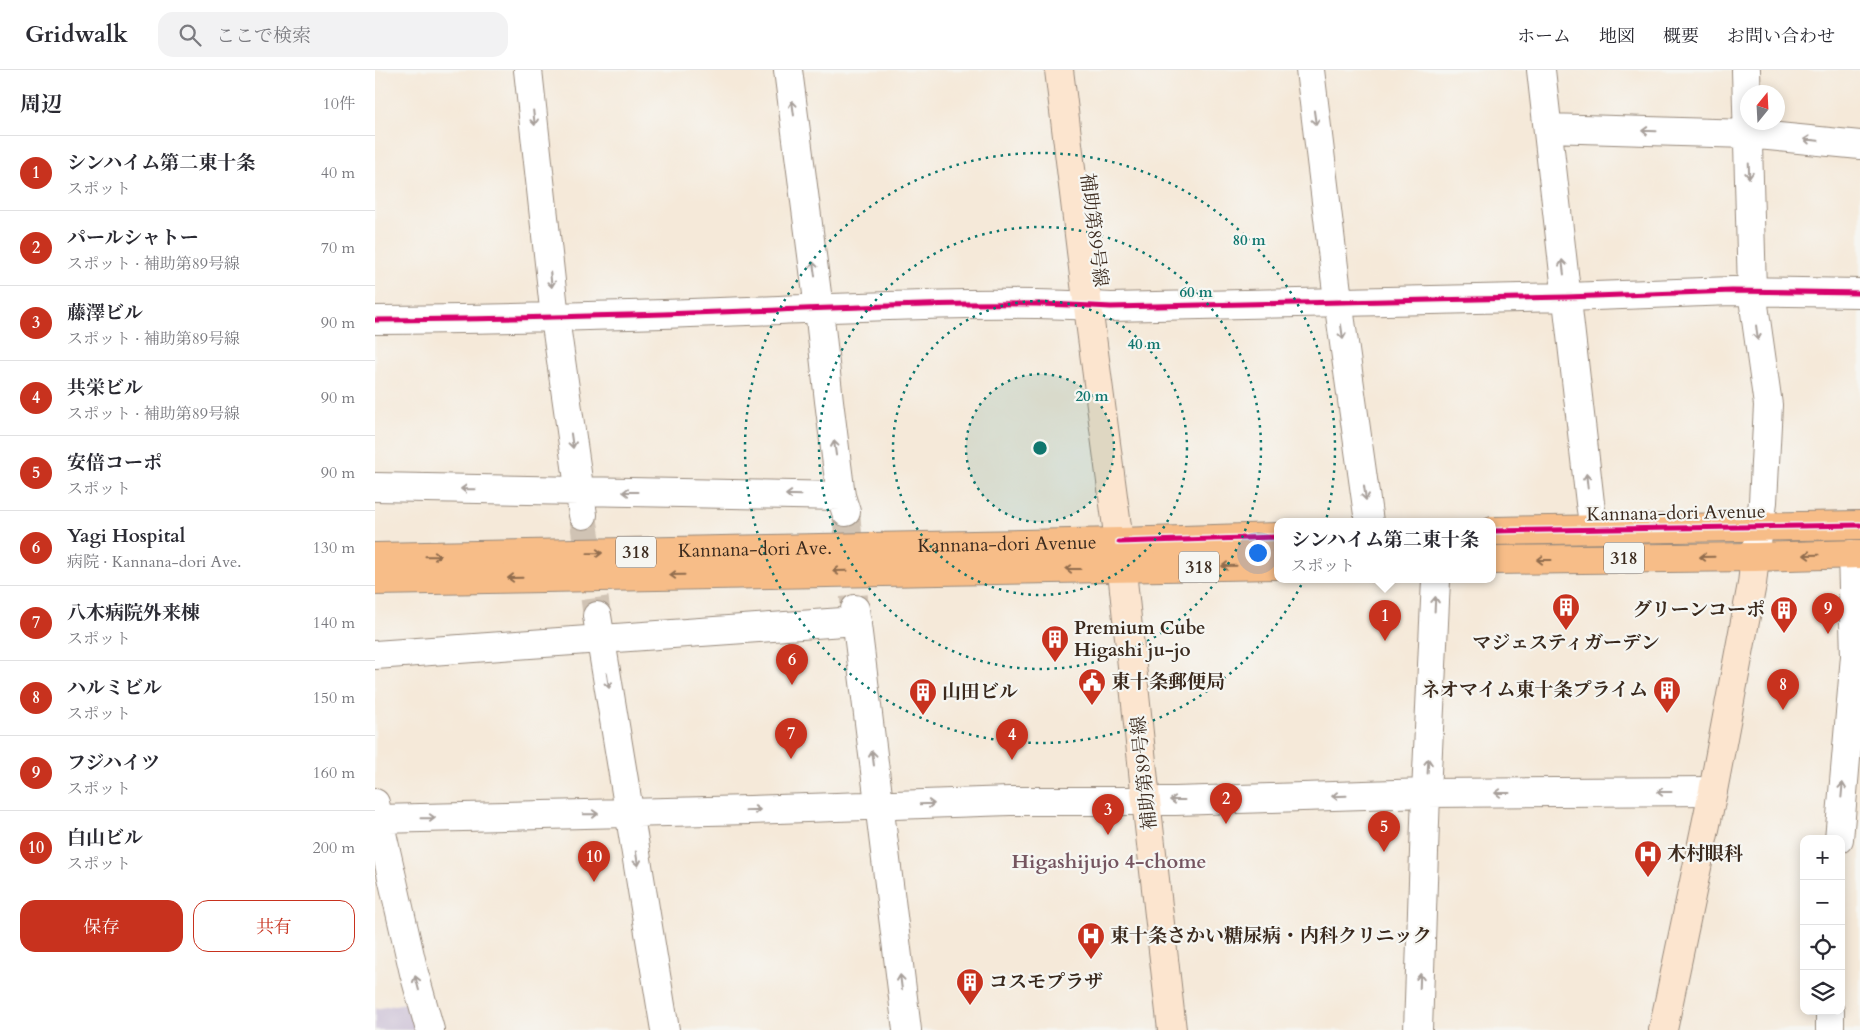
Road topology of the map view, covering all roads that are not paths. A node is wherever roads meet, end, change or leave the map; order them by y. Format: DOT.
graph roads {
  1 [pos="528,70"];
  2 [pos="788,70"];
  3 [pos="1059,70"];
  4 [pos="1309,70"];
  5 [pos="1541,70"];
  6 [pos="1746,70"];
  7 [pos="1548,128"];
  8 [pos="1747,134"];
  9 [pos="1860,145"];
  10 [pos="1752,290"];
  11 [pos="1860,293"];
  12 [pos="1567,296"];
  13 [pos="1338,300"];
  14 [pos="1089,305"];
  15 [pos="819,309"];
  16 [pos="555,318"];
  17 [pos="375,320"];
  18 [pos="375,487"];
  19 [pos="581,503"];
  20 [pos="1368,518"];
  21 [pos="1860,525"];
  22 [pos="1760,527"];
  23 [pos="1594,529"];
  24 [pos="1496,531"];
  25 [pos="1274,537"];
  26 [pos="1856,554"];
  27 [pos="1120,556"];
  28 [pos="1755,557"];
  29 [pos="1496,560"];
  30 [pos="1274,565"];
  31 [pos="380,569"];
  32 [pos="1436,583"];
  33 [pos="599,627"];
  34 [pos="375,655"];
  35 [pos="1713,791"];
  36 [pos="1426,793"];
  37 [pos="1146,800"];
  38 [pos="878,806"];
  39 [pos="377,810"];
  40 [pos="630,813"];
  41 [pos="1839,835"];
  42 [pos="1831,1015"];
  43 [pos="430,1030"];
  44 [pos="665,1030"];
  45 [pos="907,1030"];
  46 [pos="1172,1030"];
  47 [pos="1418,1030"];
  48 [pos="1663,1030"];
  49 [pos="1830,1030"];
  1 -- 16 [label="street, one-way"];
  15 -- 2 [label="street, one-way"];
  3 -- 14 [label="street, 補助第89号線"];
  4 -- 13 [label="street, one-way"];
  5 -- 7 [label="street"];
  6 -- 8 [label="street"];
  8 -- 7 [label="street, one-way"];
  12 -- 7 [label="street, one-way"];
  9 -- 8 [label="street, one-way"];
  8 -- 10 [label="street, one-way"];
  10 -- 11 [label="street"];
  10 -- 12 [label="street"];
  10 -- 22 [label="street, one-way"];
  12 -- 13 [label="street"];
  23 -- 12 [label="street, one-way"];
  13 -- 14 [label="street"];
  13 -- 20 [label="street, one-way"];
  14 -- 15 [label="street"];
  14 -- 27 [label="street, 補助第89号線"];
  15 -- 16 [label="street"];
  15 -- 19 [label="street"];
  16 -- 17 [label="street"];
  16 -- 19 [label="street, one-way"];
  19 -- 18 [label="street, one-way"];
  21 -- 22 [label="main road, Kannana-dori Avenue / 318"];
  22 -- 23 [label="main road, Kannana-dori Avenue / 318"];
  22 -- 28 [label="street"];
  23 -- 24 [label="main road, Kannana-dori Avenue / 318"];
  25 -- 27 [label="main road, Kannana-dori Avenue / 318"];
  26 -- 28 [label="main road, 318, one-way"];
  41 -- 26 [label="street, one-way"];
  30 -- 27 [label="main road, Kannana-dori Avenue / 318, one-way"];
  27 -- 31 [label="main road, Kannana-dori Avenue / 318"];
  27 -- 37 [label="street, 補助第89号線"];
  28 -- 29 [label="main road, 318, one-way"];
  28 -- 35 [label="street"];
  36 -- 32 [label="street, one-way"];
  33 -- 34 [label="street"];
  38 -- 33 [label="street, one-way"];
  33 -- 40 [label="street, one-way"];
  35 -- 36 [label="street, one-way"];
  35 -- 48 [label="street"];
  36 -- 37 [label="street, one-way"];
  47 -- 36 [label="street, one-way"];
  38 -- 37 [label="street, one-way"];
  37 -- 46 [label="street, 補助第89号線"];
  40 -- 38 [label="street, one-way"];
  45 -- 38 [label="street, one-way"];
  39 -- 40 [label="street, one-way"];
  43 -- 39 [label="street, one-way"];
  40 -- 44 [label="street, one-way"];
  42 -- 49 [label="street"];
}
